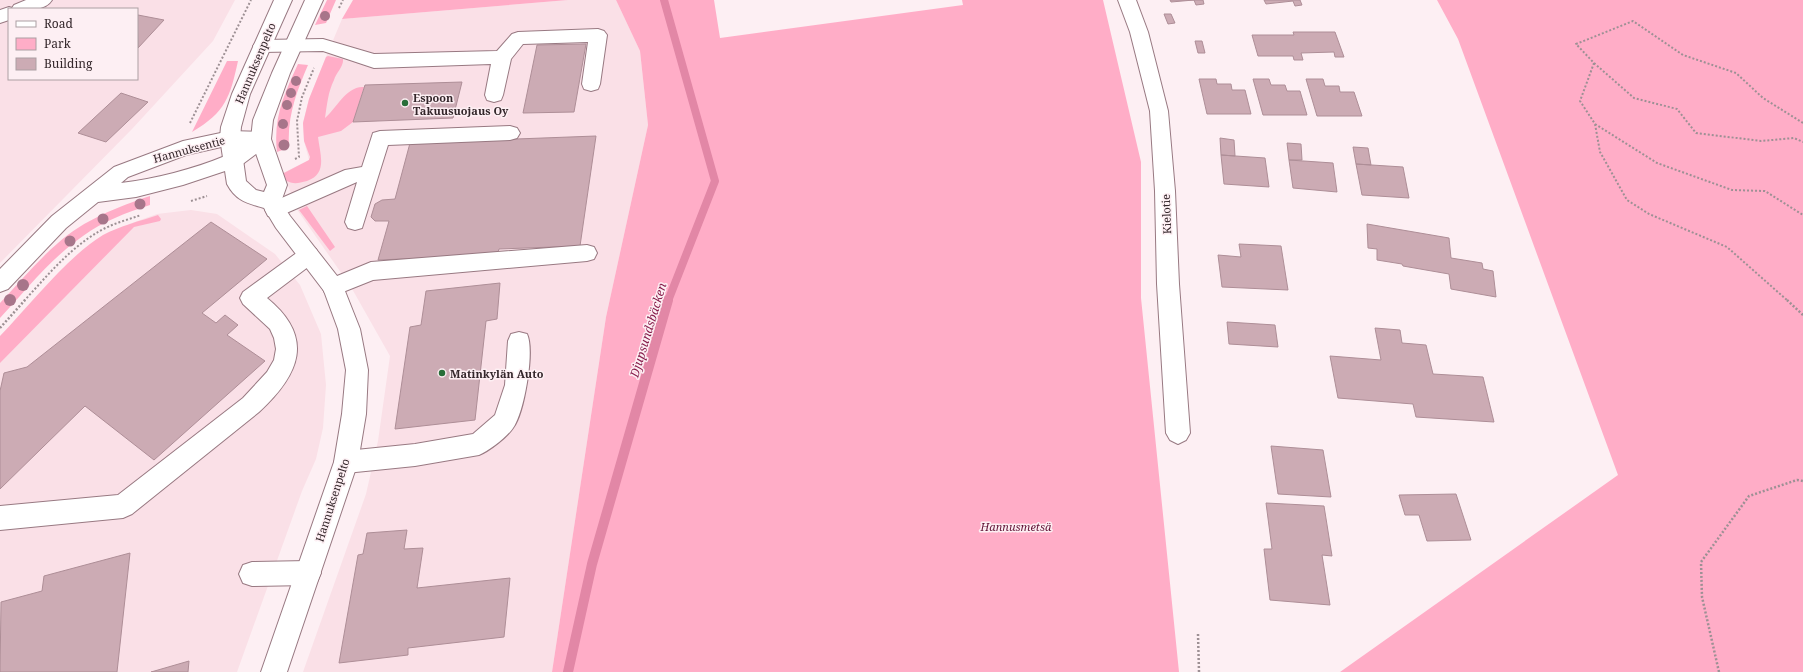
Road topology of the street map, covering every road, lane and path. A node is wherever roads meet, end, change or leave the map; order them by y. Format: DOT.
graph roads {
  1 [pos="43,0"];
  2 [pos="251,0"];
  3 [pos="283,0"];
  4 [pos="314,0"];
  5 [pos="1127,0"];
  6 [pos="23,8"];
  7 [pos="262,46"];
  8 [pos="293,46"];
  9 [pos="502,57"];
  10 [pos="1594,63"];
  11 [pos="591,84"];
  12 [pos="494,95"];
  13 [pos="1803,123"];
  14 [pos="1595,124"];
  15 [pos="510,133"];
  16 [pos="230,138"];
  17 [pos="261,140"];
  18 [pos="1803,142"];
  19 [pos="183,148"];
  20 [pos="233,161"];
  21 [pos="370,174"];
  22 [pos="93,195"];
  23 [pos="273,206"];
  24 [pos="142,214"];
  25 [pos="1803,215"];
  26 [pos="356,222"];
  27 [pos="587,252"];
  28 [pos="309,254"];
  29 [pos="0,283"];
  30 [pos="333,287"];
  31 [pos="1803,315"];
  32 [pos="0,328"];
  33 [pos="519,341"];
  34 [pos="1178,433"];
  35 [pos="346,462"];
  36 [pos="1803,481"];
  37 [pos="0,518"];
  38 [pos="308,573"];
  39 [pos="252,574"];
  40 [pos="1198,634"];
  41 [pos="274,672"];
  42 [pos="1199,672"];
  43 [pos="1719,672"];
  1 -- 6 [label="main road"];
  2 -- 19 [label="path"];
  3 -- 7 [label="main road, Hannuksenpelto"];
  4 -- 8 [label="main road"];
  5 -- 34 [label="main road, Kielotie"];
  7 -- 8 [label="main road"];
  7 -- 16 [label="main road, Hannuksenpelto"];
  8 -- 9 [label="main road"];
  8 -- 17 [label="main road"];
  9 -- 11 [label="main road"];
  9 -- 12 [label="main road"];
  10 -- 13 [label="path"];
  10 -- 14 [label="path"];
  10 -- 18 [label="path"];
  14 -- 25 [label="path"];
  14 -- 31 [label="path"];
  15 -- 21 [label="main road"];
  16 -- 17 [label="main road, Hannuksentie"];
  16 -- 19 [label="main road, Hannuksentie"];
  16 -- 20 [label="main road, Hannuksenpelto"];
  17 -- 20 [label="main road, Hannuksentie"];
  17 -- 23 [label="main road"];
  19 -- 22 [label="main road, Hannuksentie"];
  20 -- 22 [label="main road, Hannuksentie"];
  20 -- 23 [label="main road, Hannuksenpelto"];
  21 -- 23 [label="main road"];
  21 -- 26 [label="main road"];
  22 -- 29 [label="main road, Hannuksentie"];
  23 -- 28 [label="main road, Hannuksenpelto"];
  24 -- 32 [label="path"];
  27 -- 30 [label="main road"];
  28 -- 30 [label="main road, Hannuksenpelto"];
  28 -- 37 [label="main road"];
  30 -- 35 [label="main road, Hannuksenpelto"];
  33 -- 35 [label="main road"];
  35 -- 38 [label="main road, Hannuksenpelto"];
  36 -- 43 [label="path"];
  38 -- 39 [label="main road"];
  38 -- 41 [label="main road, Hannuksenpelto"];
  40 -- 42 [label="path"];
}
